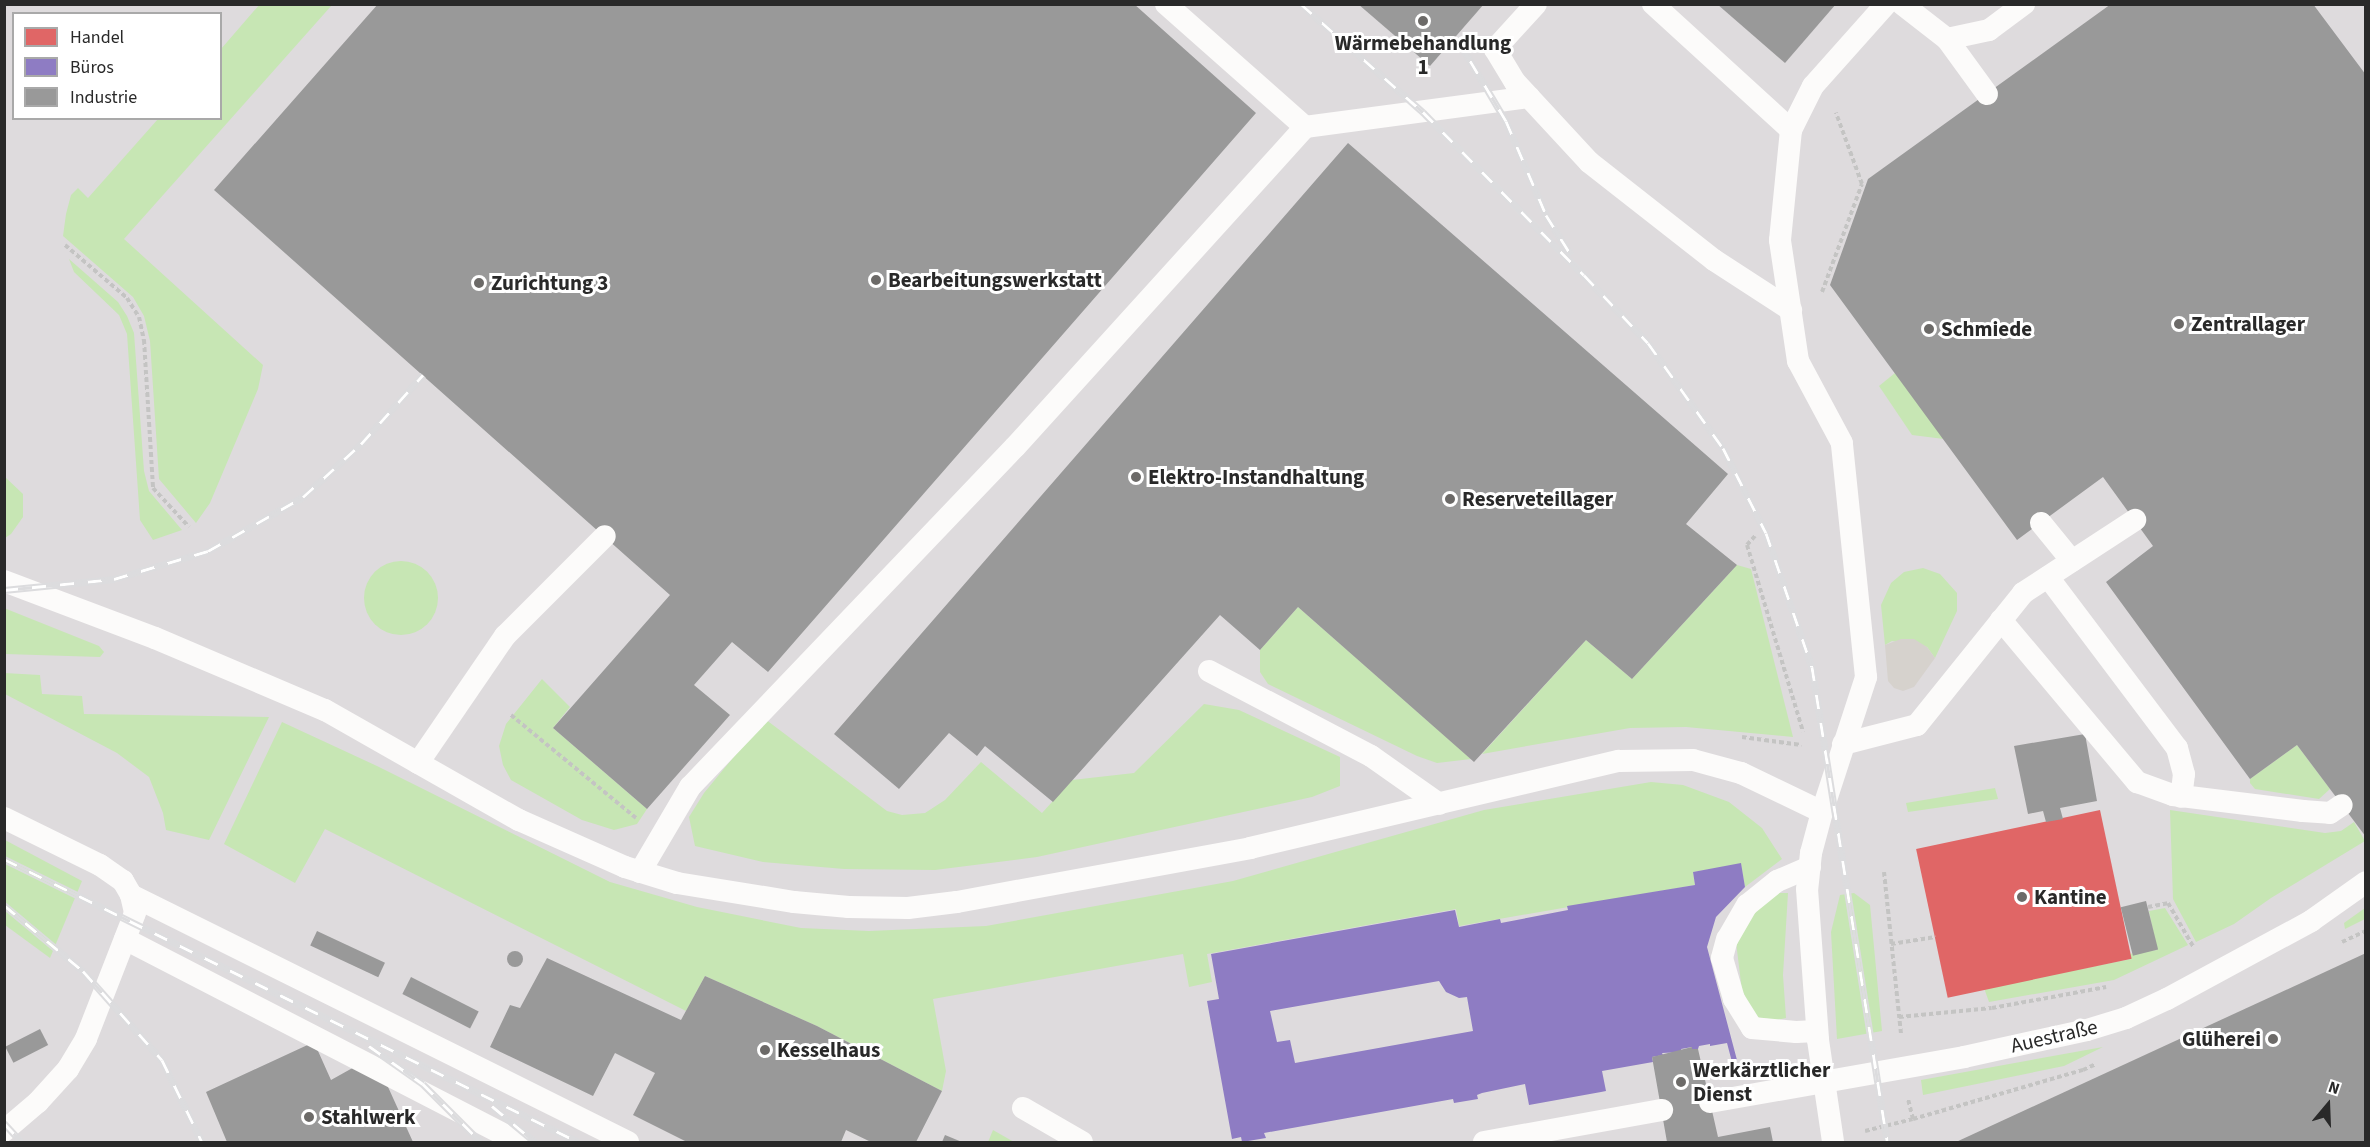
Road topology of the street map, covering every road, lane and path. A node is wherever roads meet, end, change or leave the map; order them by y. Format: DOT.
graph roads {
  1 [pos="1166,4"];
  2 [pos="1536,4"];
  3 [pos="1653,4"];
  4 [pos="1886,4"];
  5 [pos="1902,4"];
  6 [pos="2024,4"];
  7 [pos="1947,39"];
  8 [pos="1987,94"];
  9 [pos="1529,97"];
  10 [pos="1832,104"];
  11 [pos="1305,127"];
  12 [pos="1791,130"];
  13 [pos="65,245"];
  14 [pos="1819,301"];
  15 [pos="1791,310"];
  16 [pos="2135,520"];
  17 [pos="2041,523"];
  18 [pos="189,527"];
  19 [pos="605,536"];
  20 [pos="1755,536"];
  21 [pos="2072,561"];
  22 [pos="2048,577"];
  23 [pos="4,581"];
  24 [pos="2001,620"];
  25 [pos="1209,671"];
  26 [pos="512,715"];
  27 [pos="1803,732"];
  28 [pos="1736,736"];
  29 [pos="1843,744"];
  30 [pos="1801,745"];
  31 [pos="418,763"];
  32 [pos="2181,797"];
  33 [pos="1439,804"];
  34 [pos="2342,805"];
  35 [pos="1822,812"];
  36 [pos="4,818"];
  37 [pos="663,833"];
  38 [pos="1810,867"];
  39 [pos="640,872"];
  40 [pos="1884,872"];
  41 [pos="2366,882"];
  42 [pos="131,895"];
  43 [pos="2148,907"];
  44 [pos="1935,937"];
  45 [pos="125,939"];
  46 [pos="1892,944"];
  47 [pos="2205,944"];
  48 [pos="2195,948"];
  49 [pos="2185,953"];
  50 [pos="2115,986"];
  51 [pos="1899,1017"];
  52 [pos="1900,1027"];
  53 [pos="1818,1035"];
  54 [pos="1908,1099"];
  55 [pos="1710,1102"];
  56 [pos="1023,1108"];
  57 [pos="1662,1110"];
  58 [pos="4,1131"];
  59 [pos="1864,1131"];
  60 [pos="518,1143"];
  61 [pos="628,1143"];
  62 [pos="1082,1143"];
  63 [pos="1484,1143"];
  64 [pos="1833,1143"];
  1 -- 11 [label="lane"];
  2 -- 9 [label="lane"];
  3 -- 12 [label="lane"];
  4 -- 12 [label="lane"];
  5 -- 7 [label="lane"];
  6 -- 7 [label="lane"];
  7 -- 8 [label="lane"];
  9 -- 11 [label="lane"];
  9 -- 15 [label="lane"];
  10 -- 14 [label="path"];
  11 -- 37 [label="lane"];
  12 -- 15 [label="lane"];
  13 -- 18 [label="path"];
  15 -- 29 [label="lane"];
  16 -- 21 [label="lane"];
  17 -- 21 [label="lane"];
  19 -- 31 [label="lane"];
  20 -- 27 [label="path"];
  21 -- 22 [label="lane"];
  22 -- 24 [label="lane"];
  22 -- 32 [label="lane"];
  23 -- 31 [label="lane"];
  24 -- 29 [label="lane"];
  24 -- 32 [label="lane"];
  25 -- 33 [label="lane"];
  26 -- 37 [label="path"];
  28 -- 30 [label="path"];
  29 -- 35 [label="lane"];
  31 -- 39 [label="lane"];
  32 -- 34 [label="lane"];
  33 -- 35 [label="lane"];
  33 -- 39 [label="lane"];
  35 -- 38 [label="lane"];
  36 -- 42 [label="lane"];
  37 -- 39 [label="lane"];
  38 -- 53 [label="lane"];
  38 -- 53 [label="lane"];
  40 -- 46 [label="path"];
  41 -- 55 [label="lane, Auestraße"];
  42 -- 45 [label="lane"];
  42 -- 61 [label="lane"];
  43 -- 48 [label="path"];
  44 -- 46 [label="path"];
  45 -- 58 [label="lane"];
  45 -- 60 [label="lane"];
  46 -- 51 [label="path"];
  47 -- 48 [label="path"];
  48 -- 49 [label="path"];
  50 -- 51 [label="path"];
  51 -- 52 [label="path"];
  53 -- 64 [label="lane"];
  54 -- 59 [label="path"];
  56 -- 62 [label="lane"];
  57 -- 63 [label="lane"];
}
